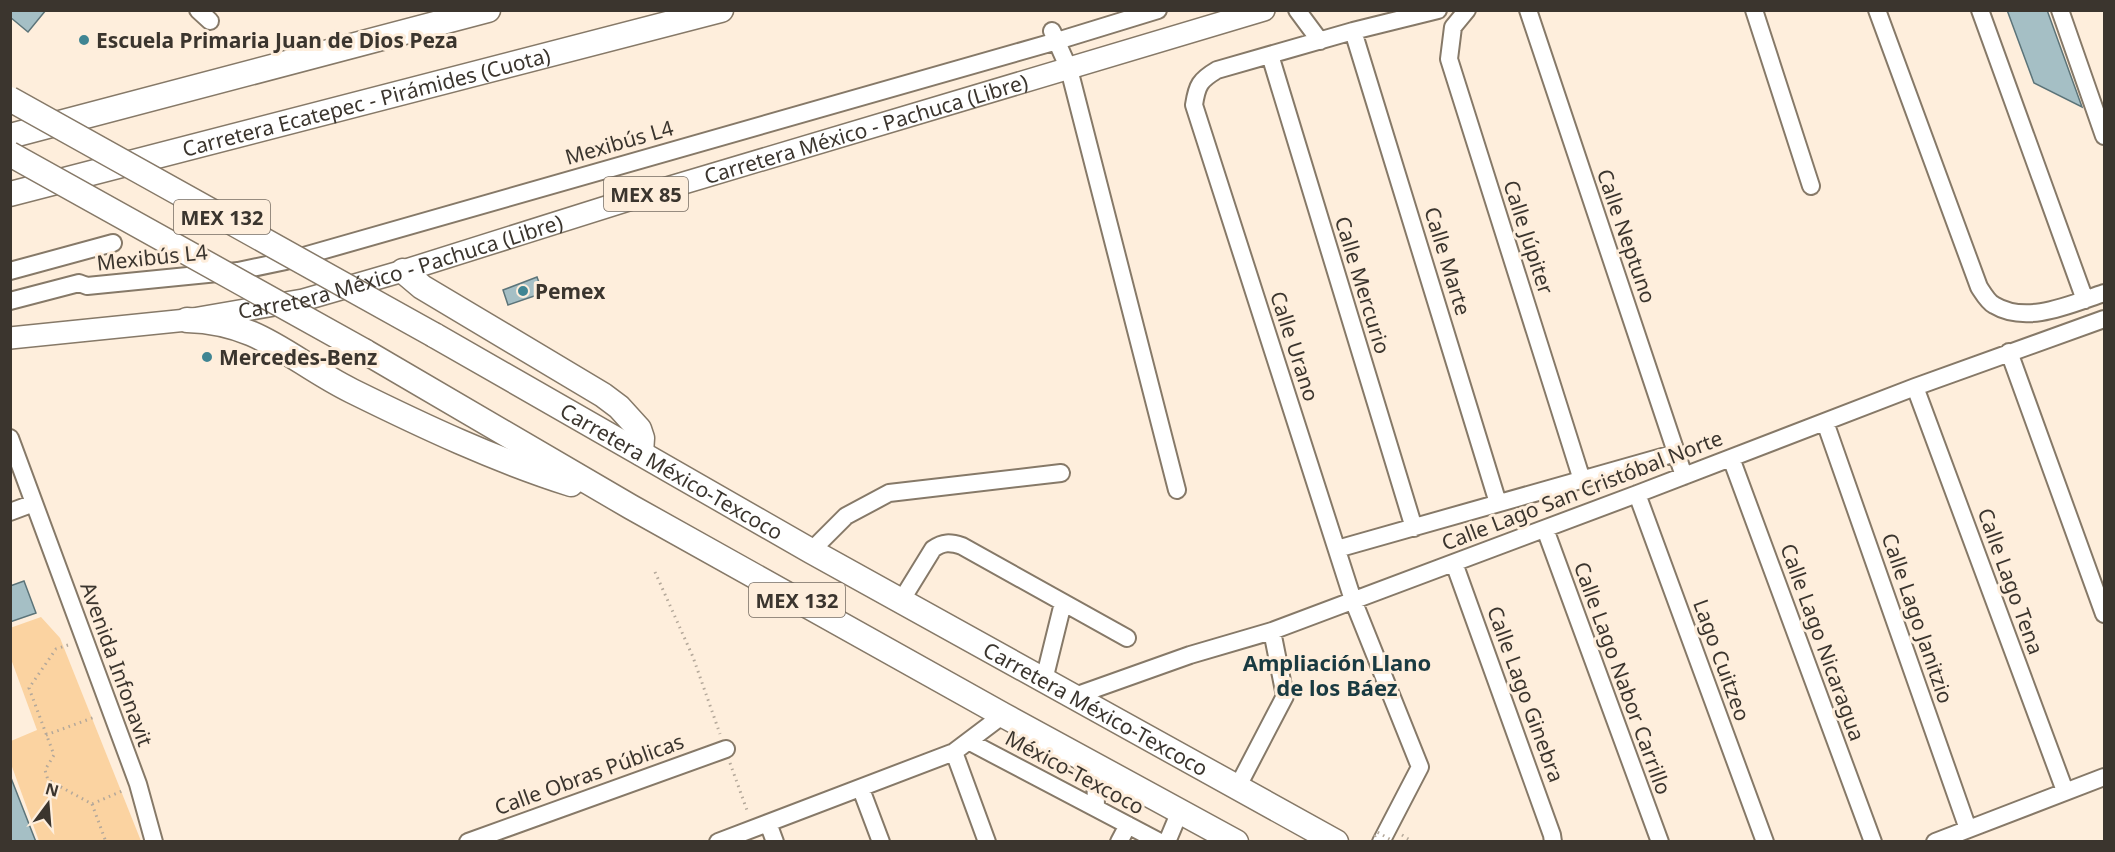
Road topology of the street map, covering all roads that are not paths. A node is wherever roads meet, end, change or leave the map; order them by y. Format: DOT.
graph roads {
  1 [pos="488,10"];
  2 [pos="721,10"];
  3 [pos="1158,10"];
  4 [pos="1264,10"];
  5 [pos="1297,10"];
  6 [pos="1438,10"];
  7 [pos="1467,10"];
  8 [pos="1527,10"];
  9 [pos="1754,10"];
  10 [pos="1877,10"];
  11 [pos="1980,10"];
  12 [pos="2060,10"];
  13 [pos="1353,31"];
  14 [pos="1055,36"];
  15 [pos="1320,41"];
  16 [pos="1270,56"];
  17 [pos="1069,69"];
  18 [pos="10,99"];
  19 [pos="10,136"];
  20 [pos="2104,136"];
  21 [pos="10,154"];
  22 [pos="1811,186"];
  23 [pos="10,194"];
  24 [pos="113,243"];
  25 [pos="10,271"];
  26 [pos="403,271"];
  27 [pos="87,286"];
  28 [pos="2104,293"];
  29 [pos="2085,300"];
  30 [pos="10,301"];
  31 [pos="10,312"];
  32 [pos="187,320"];
  33 [pos="2104,320"];
  34 [pos="10,338"];
  35 [pos="2009,352"];
  36 [pos="1915,387"];
  37 [pos="1825,422"];
  38 [pos="10,438"];
  39 [pos="641,453"];
  40 [pos="1676,453"];
  41 [pos="1731,458"];
  42 [pos="1061,472"];
  43 [pos="1684,476"];
  44 [pos="1582,480"];
  45 [pos="1177,490"];
  46 [pos="1637,494"];
  47 [pos="611,496"];
  48 [pos="34,503"];
  49 [pos="1498,504"];
  50 [pos="10,512"];
  51 [pos="1414,528"];
  52 [pos="1545,529"];
  53 [pos="1337,549"];
  54 [pos="811,551"];
  55 [pos="1454,563"];
  56 [pos="1353,600"];
  57 [pos="901,601"];
  58 [pos="1063,603"];
  59 [pos="2104,614"];
  60 [pos="1272,631"];
  61 [pos="1127,638"];
  62 [pos="1044,680"];
  63 [pos="1072,697"];
  64 [pos="1003,715"];
  65 [pos="970,742"];
  66 [pos="726,749"];
  67 [pos="954,752"];
  68 [pos="1095,765"];
  69 [pos="2104,777"];
  70 [pos="1237,788"];
  71 [pos="861,789"];
  72 [pos="2065,791"];
  73 [pos="1096,807"];
  74 [pos="1180,811"];
  75 [pos="1128,825"];
  76 [pos="761,826"];
  77 [pos="1968,829"];
  78 [pos="154,842"];
  79 [pos="468,842"];
  80 [pos="718,842"];
  81 [pos="775,842"];
  82 [pos="881,842"];
  83 [pos="987,842"];
  84 [pos="1119,842"];
  85 [pos="1160,842"];
  86 [pos="1167,842"];
  87 [pos="1236,842"];
  88 [pos="1336,842"];
  89 [pos="1381,842"];
  90 [pos="1552,842"];
  91 [pos="1660,842"];
  92 [pos="1765,842"];
  93 [pos="1873,842"];
  94 [pos="1935,842"];
  1 -- 19 [label="highway"];
  2 -- 23 [label="highway, Carretera Ecatepec - Pirámides (Cuota)"];
  3 -- 14 [label="street, Mexibús L4"];
  4 -- 17 [label="main road, Carretera México - Pachuca (Libre) / MEX 85"];
  5 -- 15 [label="street"];
  6 -- 13 [label="street"];
  7 -- 44 [label="street, Calle Júpiter"];
  8 -- 40 [label="street, Calle Neptuno"];
  9 -- 22 [label="street"];
  10 -- 29 [label="street"];
  11 -- 29 [label="street"];
  12 -- 20 [label="street"];
  13 -- 15 [label="street"];
  13 -- 49 [label="street, Calle Marte"];
  14 -- 17 [label="street"];
  14 -- 27 [label="street, Mexibús L4"];
  15 -- 16 [label="street"];
  16 -- 51 [label="street, Calle Mercurio"];
  16 -- 53 [label="street, Calle Urano"];
  17 -- 26 [label="main road, Carretera México - Pachuca (Libre) / MEX 85"];
  17 -- 45 [label="street"];
  18 -- 39 [label="highway, Carretera México-Texcoco / MEX 132, bridge"];
  21 -- 47 [label="highway, MEX 132, bridge"];
  24 -- 25 [label="street"];
  26 -- 32 [label="main road, Carretera México - Pachuca (Libre) / MEX 85"];
  26 -- 39 [label="highway"];
  27 -- 30 [label="street, Mexibús L4"];
  27 -- 31 [label="street, Mexibús L4"];
  28 -- 29 [label="street"];
  32 -- 34 [label="main road, Carretera México - Pachuca (Libre) / MEX 85"];
  32 -- 47 [label="highway"];
  33 -- 35 [label="street, Calle Lago San Cristóbal Norte"];
  35 -- 36 [label="street, Calle Lago San Cristóbal Norte"];
  35 -- 59 [label="street"];
  36 -- 37 [label="street, Calle Lago San Cristóbal Norte"];
  36 -- 72 [label="street, Calle Lago Tena"];
  37 -- 41 [label="street, Calle Lago San Cristóbal Norte"];
  37 -- 77 [label="street, Calle Lago Janitzio"];
  38 -- 48 [label="street, Avenida Infonavit"];
  39 -- 54 [label="highway, Carretera México-Texcoco / MEX 132"];
  40 -- 43 [label="street, Calle Neptuno"];
  40 -- 44 [label="street, Calle Lago San Cristóbal Norte"];
  41 -- 43 [label="street, Calle Lago San Cristóbal Norte"];
  41 -- 93 [label="street, Calle Lago Nicaragua"];
  42 -- 54 [label="street"];
  43 -- 46 [label="street, Calle Lago San Cristóbal Norte"];
  44 -- 49 [label="street, Calle Lago San Cristóbal Norte"];
  46 -- 52 [label="street, Calle Lago San Cristóbal Norte"];
  46 -- 92 [label="street, Lago Cuitzeo"];
  47 -- 64 [label="highway, MEX 132"];
  48 -- 50 [label="street"];
  48 -- 78 [label="street, Avenida Infonavit"];
  49 -- 51 [label="street, Calle Lago San Cristóbal Norte"];
  51 -- 53 [label="street, Calle Lago San Cristóbal Norte"];
  52 -- 55 [label="street, Calle Lago San Cristóbal Norte"];
  52 -- 91 [label="street, Calle Lago Nabor Carrillo"];
  53 -- 56 [label="street, Calle Urano"];
  54 -- 57 [label="highway, Carretera México-Texcoco / MEX 132"];
  55 -- 56 [label="street, Calle Lago San Cristóbal Norte"];
  55 -- 90 [label="street, Calle Lago Ginebra"];
  56 -- 60 [label="street, Calle Lago San Cristóbal Norte"];
  56 -- 89 [label="street, Calle Urano"];
  57 -- 58 [label="street"];
  57 -- 62 [label="highway, Carretera México-Texcoco / MEX 132"];
  58 -- 61 [label="street"];
  58 -- 62 [label="street"];
  60 -- 63 [label="street, Calle Lago San Cristóbal Norte"];
  60 -- 70 [label="street"];
  62 -- 63 [label="highway, Carretera México-Texcoco / MEX 132"];
  63 -- 70 [label="highway, Carretera México-Texcoco / MEX 132"];
  64 -- 65 [label="street"];
  64 -- 68 [label="highway, MEX 132"];
  65 -- 67 [label="street"];
  65 -- 73 [label="street, México-Texcoco"];
  66 -- 79 [label="street, Calle Obras Públicas"];
  67 -- 71 [label="street"];
  67 -- 83 [label="street"];
  68 -- 73 [label="street"];
  68 -- 74 [label="highway, MEX 132"];
  69 -- 72 [label="street"];
  70 -- 88 [label="highway, Carretera México-Texcoco / MEX 132"];
  71 -- 76 [label="street"];
  71 -- 82 [label="street"];
  72 -- 77 [label="street"];
  73 -- 75 [label="street, México-Texcoco"];
  74 -- 86 [label="street"];
  74 -- 87 [label="highway, MEX 132"];
  75 -- 84 [label="street"];
  75 -- 85 [label="street, México-Texcoco"];
  76 -- 80 [label="street"];
  76 -- 81 [label="street"];
  77 -- 94 [label="street"];
}
